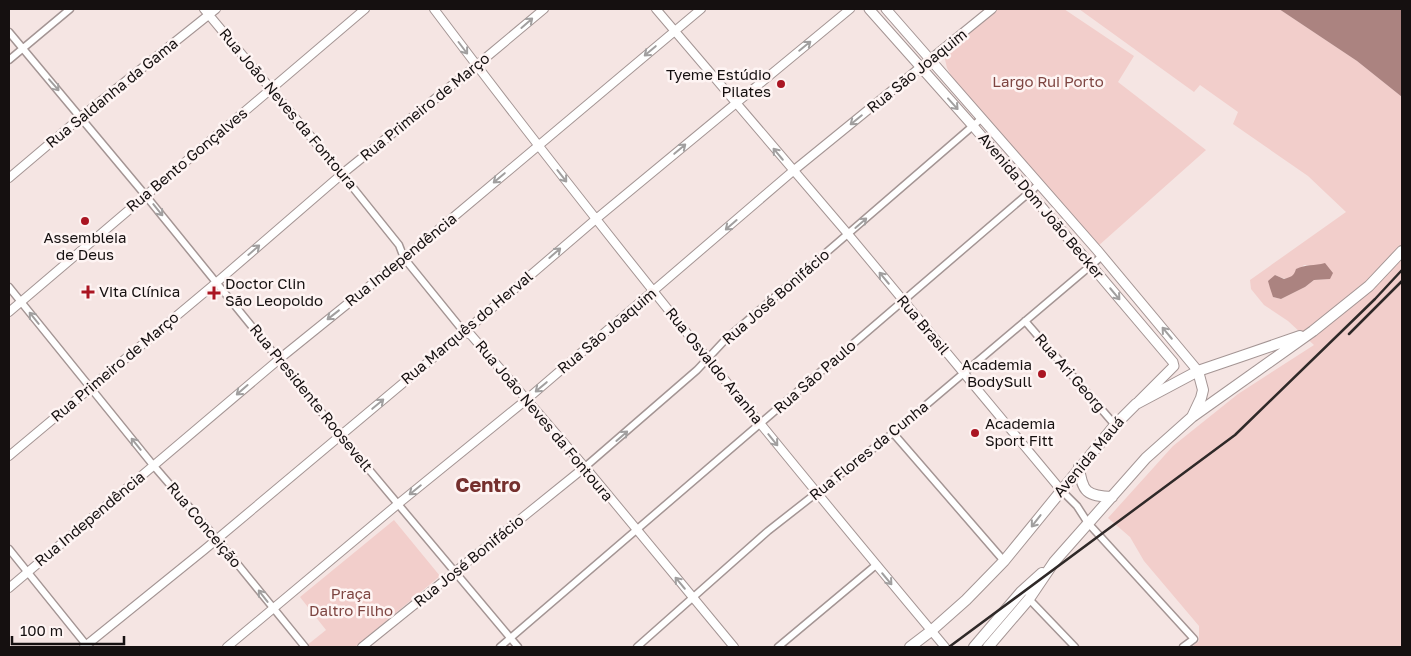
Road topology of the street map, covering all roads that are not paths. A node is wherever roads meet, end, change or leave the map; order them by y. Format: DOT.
graph roads {
  1 [pos="70,9"];
  2 [pos="216,9"];
  3 [pos="366,9"];
  4 [pos="434,9"];
  5 [pos="544,9"];
  6 [pos="656,9"];
  7 [pos="701,9"];
  8 [pos="850,9"];
  9 [pos="869,9"];
  10 [pos="886,9"];
  11 [pos="206,12"];
  12 [pos="988,12"];
  13 [pos="674,31"];
  14 [pos="9,32"];
  15 [pos="22,48"];
  16 [pos="9,60"];
  17 [pos="930,60"];
  18 [pos="477,65"];
  19 [pos="921,67"];
  20 [pos="271,90"];
  21 [pos="735,103"];
  22 [pos="81,117"];
  23 [pos="982,118"];
  24 [pos="973,126"];
  25 [pos="538,145"];
  26 [pos="793,171"];
  27 [pos="342,174"];
  28 [pos="9,178"];
  29 [pos="1038,185"];
  30 [pos="1029,192"];
  31 [pos="146,196"];
  32 [pos="596,218"];
  33 [pos="848,234"];
  34 [pos="1402,251"];
  35 [pos="1102,256"];
  36 [pos="404,258"];
  37 [pos="1090,265"];
  38 [pos="217,282"];
  39 [pos="9,288"];
  40 [pos="654,292"];
  41 [pos="903,300"];
  42 [pos="21,302"];
  43 [pos="9,312"];
  44 [pos="1025,321"];
  45 [pos="1313,331"];
  46 [pos="464,332"];
  47 [pos="279,359"];
  48 [pos="707,359"];
  49 [pos="1198,371"];
  50 [pos="964,373"];
  51 [pos="90,388"];
  52 [pos="526,400"];
  53 [pos="1136,404"];
  54 [pos="1192,418"];
  55 [pos="761,424"];
  56 [pos="1115,425"];
  57 [pos="893,433"];
  58 [pos="340,435"];
  59 [pos="9,456"];
  60 [pos="154,465"];
  61 [pos="585,467"];
  62 [pos="1080,467"];
  63 [pos="1061,490"];
  64 [pos="816,492"];
  65 [pos="1112,497"];
  66 [pos="398,504"];
  67 [pos="1088,523"];
  68 [pos="636,530"];
  69 [pos="217,539"];
  70 [pos="9,549"];
  71 [pos="1004,561"];
  72 [pos="1054,562"];
  73 [pos="876,565"];
  74 [pos="27,572"];
  75 [pos="456,572"];
  76 [pos="9,588"];
  77 [pos="693,598"];
  78 [pos="1029,599"];
  79 [pos="273,608"];
  80 [pos="931,631"];
  81 [pos="511,638"];
  82 [pos="86,646"];
  83 [pos="227,647"];
  84 [pos="305,647"];
  85 [pos="362,647"];
  86 [pos="500,647"];
  87 [pos="518,647"];
  88 [pos="637,647"];
  89 [pos="734,647"];
  90 [pos="778,647"];
  91 [pos="910,647"];
  92 [pos="945,647"];
  93 [pos="974,647"];
  94 [pos="988,647"];
  95 [pos="1075,647"];
  96 [pos="1184,647"];
  1 -- 15 [label="street"];
  2 -- 11 [label="street, Rua Saldanha da Gama"];
  3 -- 20 [label="street, Rua Bento Gonçalves"];
  4 -- 18 [label="street, Rua Osvaldo Aranha, one-way"];
  18 -- 5 [label="street, Rua Primeiro de Março, one-way"];
  6 -- 13 [label="street, Rua Brasil"];
  7 -- 13 [label="street, Rua Independência"];
  21 -- 8 [label="street, Rua Marquês do Herval, one-way"];
  9 -- 19 [label="main road, Avenida Dom João Becker"];
  10 -- 17 [label="main road, Avenida Dom João Becker"];
  11 -- 20 [label="street, Rua João Neves da Fontoura"];
  11 -- 22 [label="street, Rua Saldanha da Gama"];
  12 -- 17 [label="street, Rua São Joaquim"];
  13 -- 21 [label="street, Rua Brasil"];
  13 -- 25 [label="street, Rua Independência, one-way"];
  14 -- 15 [label="street, Rua Presidente Roosevelt"];
  15 -- 16 [label="street"];
  15 -- 22 [label="street, Rua Presidente Roosevelt, one-way"];
  17 -- 19 [label="street, Rua São Joaquim"];
  17 -- 23 [label="main road, Avenida Dom João Becker"];
  18 -- 25 [label="street, Rua Osvaldo Aranha"];
  18 -- 27 [label="street, Rua Primeiro de Março"];
  19 -- 24 [label="main road, Avenida Dom João Becker, one-way"];
  19 -- 26 [label="street, Rua São Joaquim, one-way"];
  20 -- 27 [label="street, Rua João Neves da Fontoura"];
  20 -- 31 [label="street, Rua Bento Gonçalves"];
  26 -- 21 [label="street, Rua Brasil, one-way"];
  32 -- 21 [label="street, Rua Marquês do Herval, one-way"];
  22 -- 28 [label="street, Rua Saldanha da Gama"];
  22 -- 31 [label="street, Rua Presidente Roosevelt"];
  23 -- 24 [label="street, Rua José Bonifácio"];
  23 -- 29 [label="main road, Avenida Dom João Becker"];
  24 -- 30 [label="main road, Avenida Dom João Becker"];
  33 -- 24 [label="street, Rua José Bonifácio, one-way"];
  25 -- 32 [label="street, Rua Osvaldo Aranha, one-way"];
  25 -- 36 [label="street, Rua Independência, one-way"];
  26 -- 33 [label="street, Rua Brasil"];
  26 -- 40 [label="street, Rua São Joaquim, one-way"];
  27 -- 36 [label="street, Rua João Neves da Fontoura"];
  38 -- 27 [label="street, Rua Primeiro de Março, one-way"];
  29 -- 30 [label="street, Rua São Paulo"];
  29 -- 35 [label="main road, Avenida Dom João Becker"];
  30 -- 37 [label="main road, Avenida Dom João Becker"];
  30 -- 41 [label="street, Rua São Paulo"];
  31 -- 38 [label="street, Rua Presidente Roosevelt, one-way"];
  31 -- 42 [label="street, Rua Bento Gonçalves"];
  32 -- 40 [label="street, Rua Osvaldo Aranha"];
  46 -- 32 [label="street, Rua Marquês do Herval, one-way"];
  41 -- 33 [label="street, Rua Brasil, one-way"];
  33 -- 48 [label="street, Rua José Bonifácio"];
  34 -- 45 [label="main road, Avenida Mauá"];
  35 -- 37 [label="street, Rua Flores da Cunha"];
  49 -- 35 [label="main road, Avenida Dom João Becker, one-way"];
  36 -- 46 [label="street, Rua João Neves da Fontoura"];
  36 -- 47 [label="street, Rua Independência, one-way"];
  37 -- 44 [label="street, Rua Flores da Cunha"];
  37 -- 53 [label="main road, Avenida Dom João Becker, one-way"];
  38 -- 47 [label="street, Rua Presidente Roosevelt"];
  38 -- 51 [label="street, Rua Primeiro de Março"];
  39 -- 42 [label="street, Rua Conceição"];
  40 -- 48 [label="street, Rua Osvaldo Aranha"];
  40 -- 52 [label="street, Rua São Joaquim, one-way"];
  41 -- 50 [label="street, Rua Brasil"];
  41 -- 55 [label="street, Rua São Paulo"];
  42 -- 43 [label="street, Rua Bento Gonçalves"];
  51 -- 42 [label="street, Rua Conceição, one-way"];
  44 -- 50 [label="street, Rua Flores da Cunha"];
  44 -- 56 [label="street, Rua Ari Georg"];
  45 -- 49 [label="main road, Avenida Mauá"];
  45 -- 54 [label="main road, Avenida Mauá"];
  46 -- 52 [label="street, Rua João Neves da Fontoura"];
  58 -- 46 [label="street, Rua Marquês do Herval, one-way"];
  47 -- 58 [label="street, Rua Presidente Roosevelt"];
  47 -- 60 [label="street, Rua Independência, one-way"];
  48 -- 55 [label="street, Rua Osvaldo Aranha"];
  61 -- 48 [label="street, Rua José Bonifácio, one-way"];
  49 -- 53 [label="main road, Avenida Mauá"];
  49 -- 54 [label="main road"];
  50 -- 57 [label="street, Rua Flores da Cunha"];
  50 -- 63 [label="street, Rua Brasil"];
  51 -- 59 [label="street, Rua Primeiro de Março"];
  60 -- 51 [label="street, Rua Conceição, one-way"];
  52 -- 61 [label="street, Rua João Neves da Fontoura"];
  52 -- 66 [label="street, Rua São Joaquim, one-way"];
  53 -- 56 [label="main road, Avenida Mauá"];
  54 -- 65 [label="main road, Avenida Mauá"];
  55 -- 64 [label="street, Rua Osvaldo Aranha, one-way"];
  55 -- 68 [label="street, Rua São Paulo"];
  56 -- 62 [label="main road, Avenida Mauá"];
  57 -- 64 [label="street, Rua Flores da Cunha"];
  57 -- 71 [label="street"];
  58 -- 66 [label="street, Rua Presidente Roosevelt"];
  58 -- 69 [label="street, Rua Marquês do Herval"];
  60 -- 69 [label="street, Rua Conceição"];
  60 -- 74 [label="street, Rua Independência"];
  61 -- 68 [label="street, Rua João Neves da Fontoura"];
  61 -- 75 [label="street, Rua José Bonifácio"];
  62 -- 63 [label="main road, Avenida Mauá"];
  62 -- 65 [label="main road"];
  63 -- 67 [label="street, Rua Brasil"];
  63 -- 71 [label="main road, Avenida Mauá, one-way"];
  64 -- 73 [label="street, Rua Osvaldo Aranha"];
  64 -- 77 [label="street, Rua Flores da Cunha"];
  65 -- 67 [label="main road, Avenida Mauá"];
  66 -- 75 [label="street, Rua Presidente Roosevelt"];
  66 -- 79 [label="street, Rua São Joaquim"];
  67 -- 72 [label="main road, Avenida Mauá"];
  67 -- 96 [label="street, Rua Brasil"];
  77 -- 68 [label="street, Rua João Neves da Fontoura, one-way"];
  68 -- 81 [label="street, Rua São Paulo"];
  79 -- 69 [label="street, Rua Conceição, one-way"];
  69 -- 82 [label="street, Rua Marquês do Herval"];
  70 -- 74 [label="street"];
  71 -- 80 [label="main road, Avenida Mauá"];
  72 -- 78 [label="main road, Avenida Mauá"];
  72 -- 93 [label="main road, Avenida Mauá"];
  73 -- 80 [label="street, Rua Osvaldo Aranha, one-way"];
  73 -- 90 [label="street"];
  74 -- 76 [label="street, Rua Independência"];
  74 -- 82 [label="street"];
  75 -- 81 [label="street, Rua Presidente Roosevelt"];
  75 -- 85 [label="street, Rua José Bonifácio"];
  77 -- 88 [label="street, Rua Flores da Cunha"];
  77 -- 89 [label="street, Rua João Neves da Fontoura"];
  78 -- 94 [label="main road, Avenida Mauá"];
  78 -- 95 [label="street"];
  79 -- 83 [label="street, Rua São Joaquim"];
  79 -- 84 [label="street, Rua Conceição"];
  80 -- 91 [label="main road, Avenida Mauá"];
  80 -- 92 [label="street, Rua Osvaldo Aranha"];
  81 -- 86 [label="street, Rua São Paulo"];
  81 -- 87 [label="street, Rua Presidente Roosevelt"];
}
